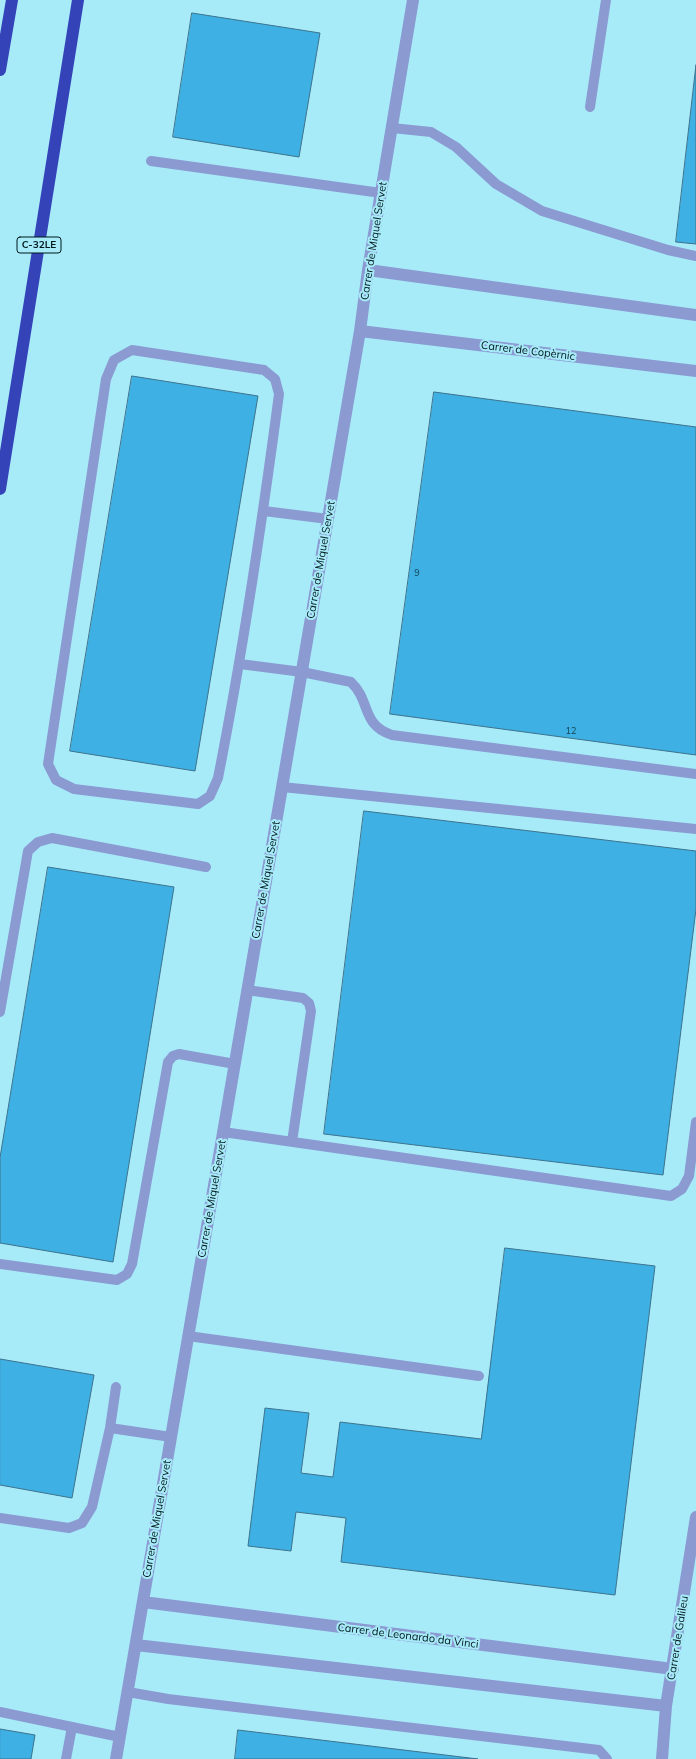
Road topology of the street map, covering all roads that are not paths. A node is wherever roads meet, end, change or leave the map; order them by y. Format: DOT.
graph roads {
  1 [pos="12,0"];
  2 [pos="78,0"];
  3 [pos="413,0"];
  4 [pos="606,0"];
  5 [pos="0,70"];
  6 [pos="590,107"];
  7 [pos="392,128"];
  8 [pos="150,161"];
  9 [pos="381,192"];
  10 [pos="696,256"];
  11 [pos="368,270"];
  12 [pos="696,315"];
  13 [pos="360,331"];
  14 [pos="696,371"];
  15 [pos="0,489"];
  16 [pos="264,511"];
  17 [pos="328,519"];
  18 [pos="240,664"];
  19 [pos="302,672"];
  20 [pos="696,774"];
  21 [pos="282,787"];
  22 [pos="696,829"];
  23 [pos="206,867"];
  24 [pos="248,990"];
  25 [pos="0,1012"];
  26 [pos="235,1064"];
  27 [pos="696,1122"];
  28 [pos="223,1132"];
  29 [pos="292,1142"];
  30 [pos="0,1264"];
  31 [pos="188,1336"];
  32 [pos="478,1376"];
  33 [pos="116,1387"];
  34 [pos="110,1428"];
  35 [pos="171,1437"];
  36 [pos="696,1517"];
  37 [pos="0,1518"];
  38 [pos="695,1539"];
  39 [pos="143,1602"];
  40 [pos="136,1645"];
  41 [pos="673,1669"];
  42 [pos="128,1692"];
  43 [pos="666,1706"];
  44 [pos="0,1712"];
  45 [pos="72,1726"];
  46 [pos="120,1737"];
  47 [pos="66,1759"];
  48 [pos="116,1759"];
  49 [pos="607,1759"];
  50 [pos="662,1759"];
  1 -- 5 [label="highway"];
  2 -- 15 [label="highway, C-32LE"];
  3 -- 7 [label="street, Carrer de Miquel Servet"];
  4 -- 6 [label="lane"];
  7 -- 9 [label="street, Carrer de Miquel Servet"];
  7 -- 10 [label="lane"];
  8 -- 9 [label="lane"];
  9 -- 11 [label="street, Carrer de Miquel Servet"];
  11 -- 12 [label="street"];
  11 -- 13 [label="street, Carrer de Miquel Servet"];
  13 -- 14 [label="street, Carrer de Copèrnic"];
  13 -- 17 [label="street, Carrer de Miquel Servet"];
  16 -- 17 [label="lane"];
  16 -- 18 [label="lane"];
  16 -- 18 [label="lane"];
  17 -- 19 [label="street, Carrer de Miquel Servet"];
  18 -- 19 [label="lane"];
  19 -- 20 [label="lane"];
  19 -- 21 [label="street, Carrer de Miquel Servet"];
  21 -- 22 [label="lane"];
  21 -- 24 [label="street, Carrer de Miquel Servet"];
  23 -- 25 [label="lane"];
  24 -- 26 [label="street, Carrer de Miquel Servet"];
  24 -- 29 [label="lane"];
  26 -- 28 [label="street, Carrer de Miquel Servet"];
  26 -- 30 [label="lane"];
  27 -- 29 [label="lane"];
  28 -- 29 [label="lane"];
  28 -- 31 [label="street, Carrer de Miquel Servet"];
  31 -- 32 [label="lane"];
  31 -- 35 [label="street, Carrer de Miquel Servet"];
  33 -- 34 [label="lane"];
  34 -- 35 [label="lane"];
  34 -- 37 [label="lane"];
  35 -- 39 [label="street, Carrer de Miquel Servet"];
  36 -- 38 [label="street, Carrer de Galileu"];
  38 -- 41 [label="street, Carrer de Galileu"];
  39 -- 40 [label="street, Carrer de Miquel Servet"];
  39 -- 41 [label="street, Carrer de Leonardo da Vinci"];
  40 -- 42 [label="street, Carrer de Miquel Servet"];
  40 -- 43 [label="street"];
  41 -- 43 [label="street, Carrer de Galileu"];
  42 -- 46 [label="street, Carrer de Miquel Servet"];
  42 -- 49 [label="lane"];
  43 -- 50 [label="street, Carrer de Galileu"];
  44 -- 45 [label="lane"];
  45 -- 46 [label="lane"];
  45 -- 47 [label="lane"];
  46 -- 48 [label="street, Carrer de Miquel Servet"];
}
